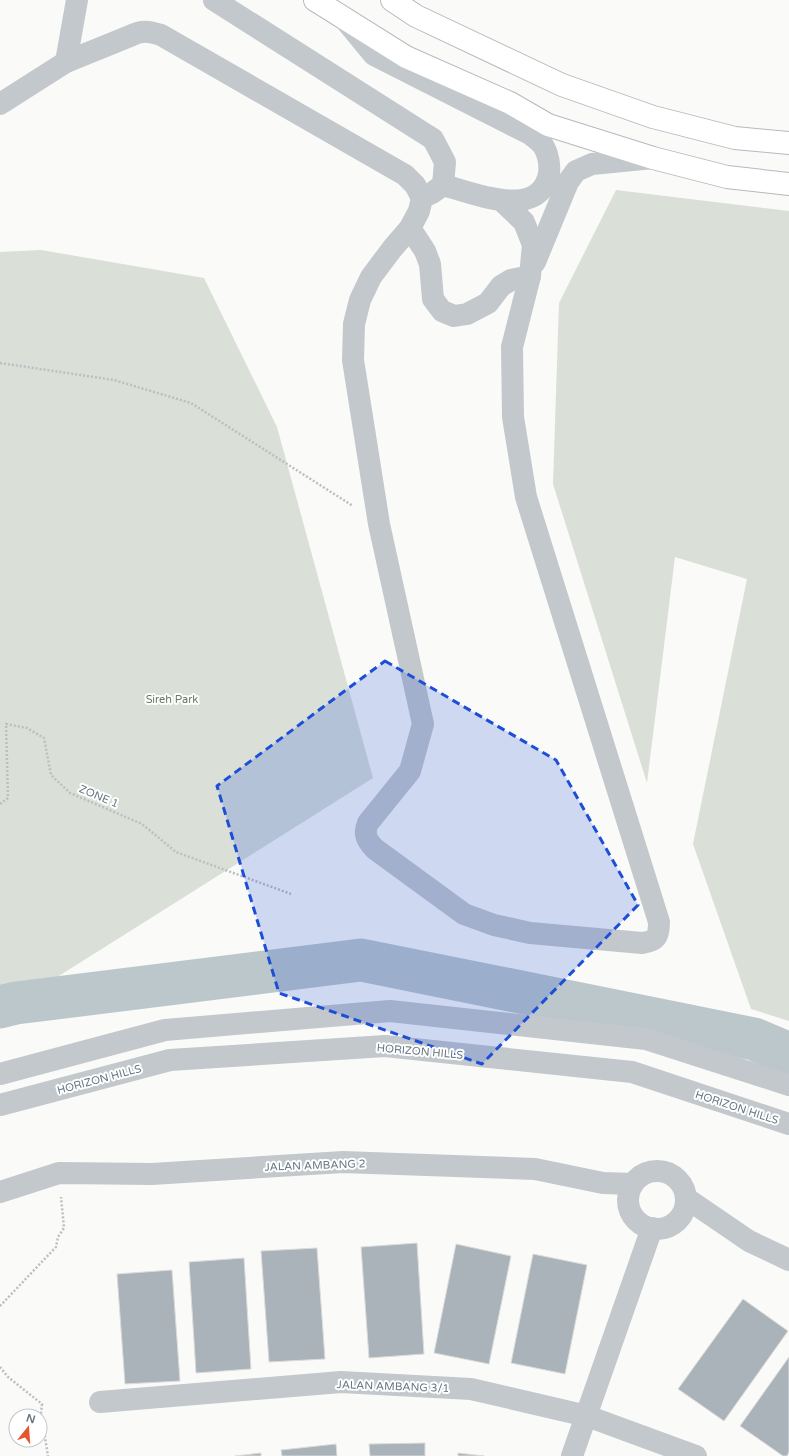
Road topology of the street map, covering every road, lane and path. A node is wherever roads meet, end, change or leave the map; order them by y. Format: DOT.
graph roads {
  1 [pos="77,0"];
  2 [pos="214,0"];
  3 [pos="315,0"];
  4 [pos="392,0"];
  5 [pos="343,17"];
  6 [pos="66,62"];
  7 [pos="0,104"];
  8 [pos="789,143"];
  9 [pos="653,158"];
  10 [pos="789,184"];
  11 [pos="443,186"];
  12 [pos="422,198"];
  13 [pos="502,201"];
  14 [pos="410,228"];
  15 [pos="530,276"];
  16 [pos="0,363"];
  17 [pos="379,524"];
  18 [pos="0,804"];
  19 [pos="292,894"];
  20 [pos="0,1074"];
  21 [pos="789,1085"];
  22 [pos="0,1105"];
  23 [pos="789,1124"];
  24 [pos="59,1173"];
  25 [pos="633,1184"];
  26 [pos="0,1192"];
  27 [pos="686,1198"];
  28 [pos="652,1228"];
  29 [pos="789,1260"];
  30 [pos="0,1306"];
  31 [pos="0,1367"];
  32 [pos="100,1402"];
  33 [pos="587,1416"];
  34 [pos="48,1456"];
  35 [pos="572,1456"];
  36 [pos="696,1456"];
  1 -- 6 [label="street"];
  2 -- 11 [label="street"];
  3 -- 5 [label="main road"];
  4 -- 8 [label="main road"];
  5 -- 9 [label="main road"];
  5 -- 13 [label="street"];
  6 -- 7 [label="street"];
  6 -- 12 [label="street"];
  9 -- 10 [label="main road"];
  9 -- 15 [label="street"];
  11 -- 12 [label="street"];
  11 -- 13 [label="street"];
  12 -- 14 [label="street"];
  13 -- 15 [label="street"];
  14 -- 15 [label="street"];
  14 -- 17 [label="street"];
  15 -- 17 [label="street"];
  16 -- 17 [label="path"];
  18 -- 19 [label="path, ZONE 1"];
  20 -- 21 [label="street"];
  22 -- 23 [label="street, HORIZON HILLS"];
  24 -- 25 [label="street, JALAN AMBANG 2"];
  24 -- 26 [label="street, JALAN AMBANG 2"];
  24 -- 30 [label="path"];
  25 -- 27 [label="street"];
  25 -- 28 [label="street"];
  27 -- 28 [label="street"];
  27 -- 29 [label="street"];
  28 -- 33 [label="street"];
  31 -- 34 [label="path"];
  32 -- 33 [label="street, JALAN AMBANG 3/1"];
  33 -- 35 [label="street"];
  33 -- 36 [label="street, JALAN AMBANG 3/1"];
}
